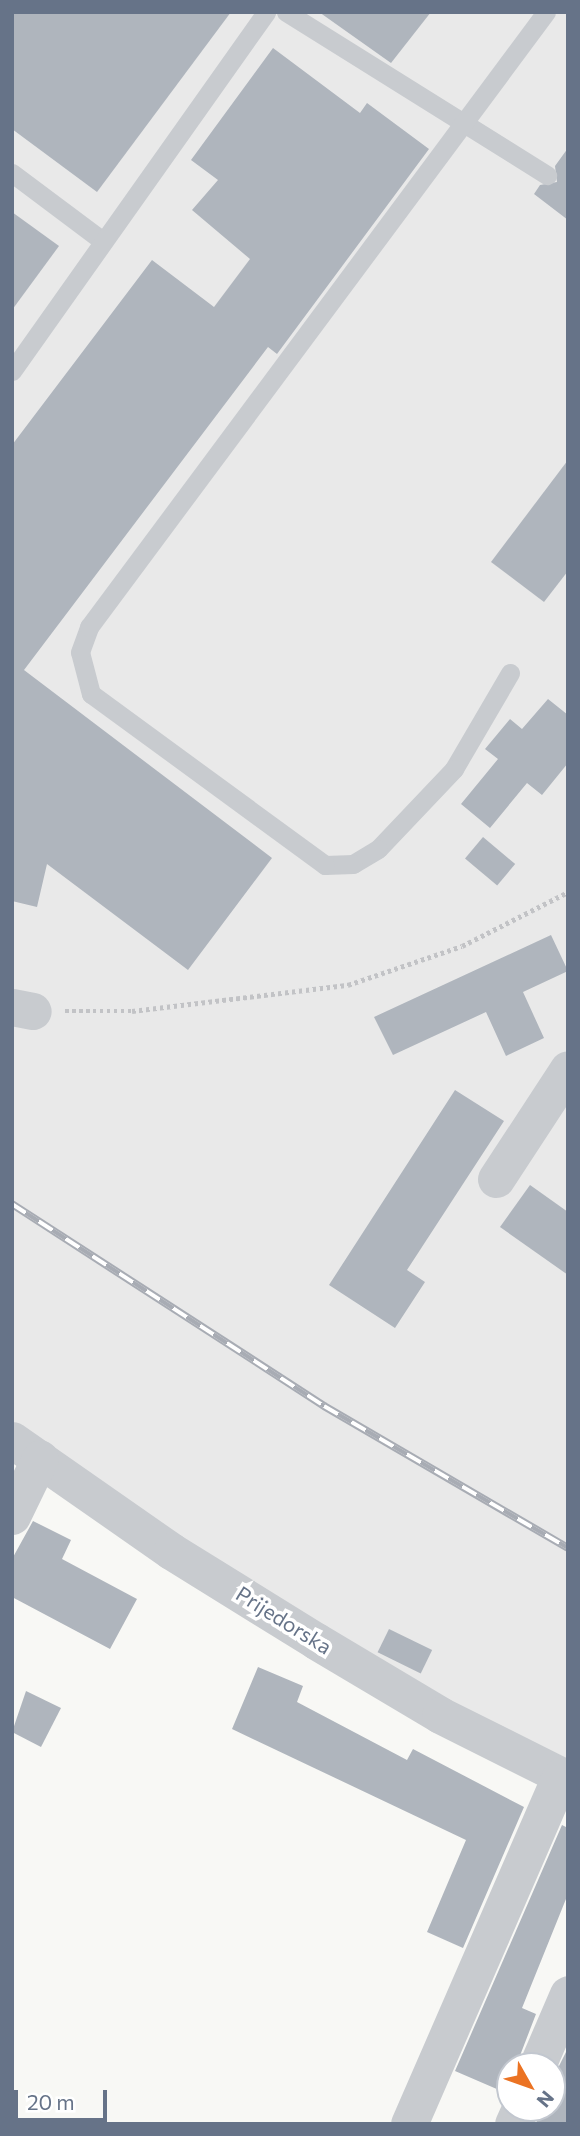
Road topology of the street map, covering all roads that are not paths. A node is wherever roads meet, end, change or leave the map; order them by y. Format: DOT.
graph roads {
  1 [pos="265,12"];
  2 [pos="286,12"];
  3 [pos="546,12"];
  4 [pos="465,128"];
  5 [pos="12,173"];
  6 [pos="547,176"];
  7 [pos="103,241"];
  8 [pos="12,371"];
  9 [pos="510,673"];
  10 [pos="568,1069"];
  11 [pos="496,1179"];
  12 [pos="26,1449"];
  13 [pos="12,1516"];
  14 [pos="564,1777"];
  15 [pos="568,1994"];
  16 [pos="543,2052"];
  17 [pos="409,2124"];
  1 -- 7 [label="lane"];
  2 -- 4 [label="lane"];
  3 -- 4 [label="lane"];
  4 -- 6 [label="lane"];
  4 -- 9 [label="lane"];
  5 -- 7 [label="lane"];
  7 -- 8 [label="lane"];
  10 -- 11 [label="street"];
  12 -- 13 [label="street"];
  12 -- 14 [label="street, Prijedorska"];
  14 -- 17 [label="street"];
  15 -- 16 [label="street"];
}
